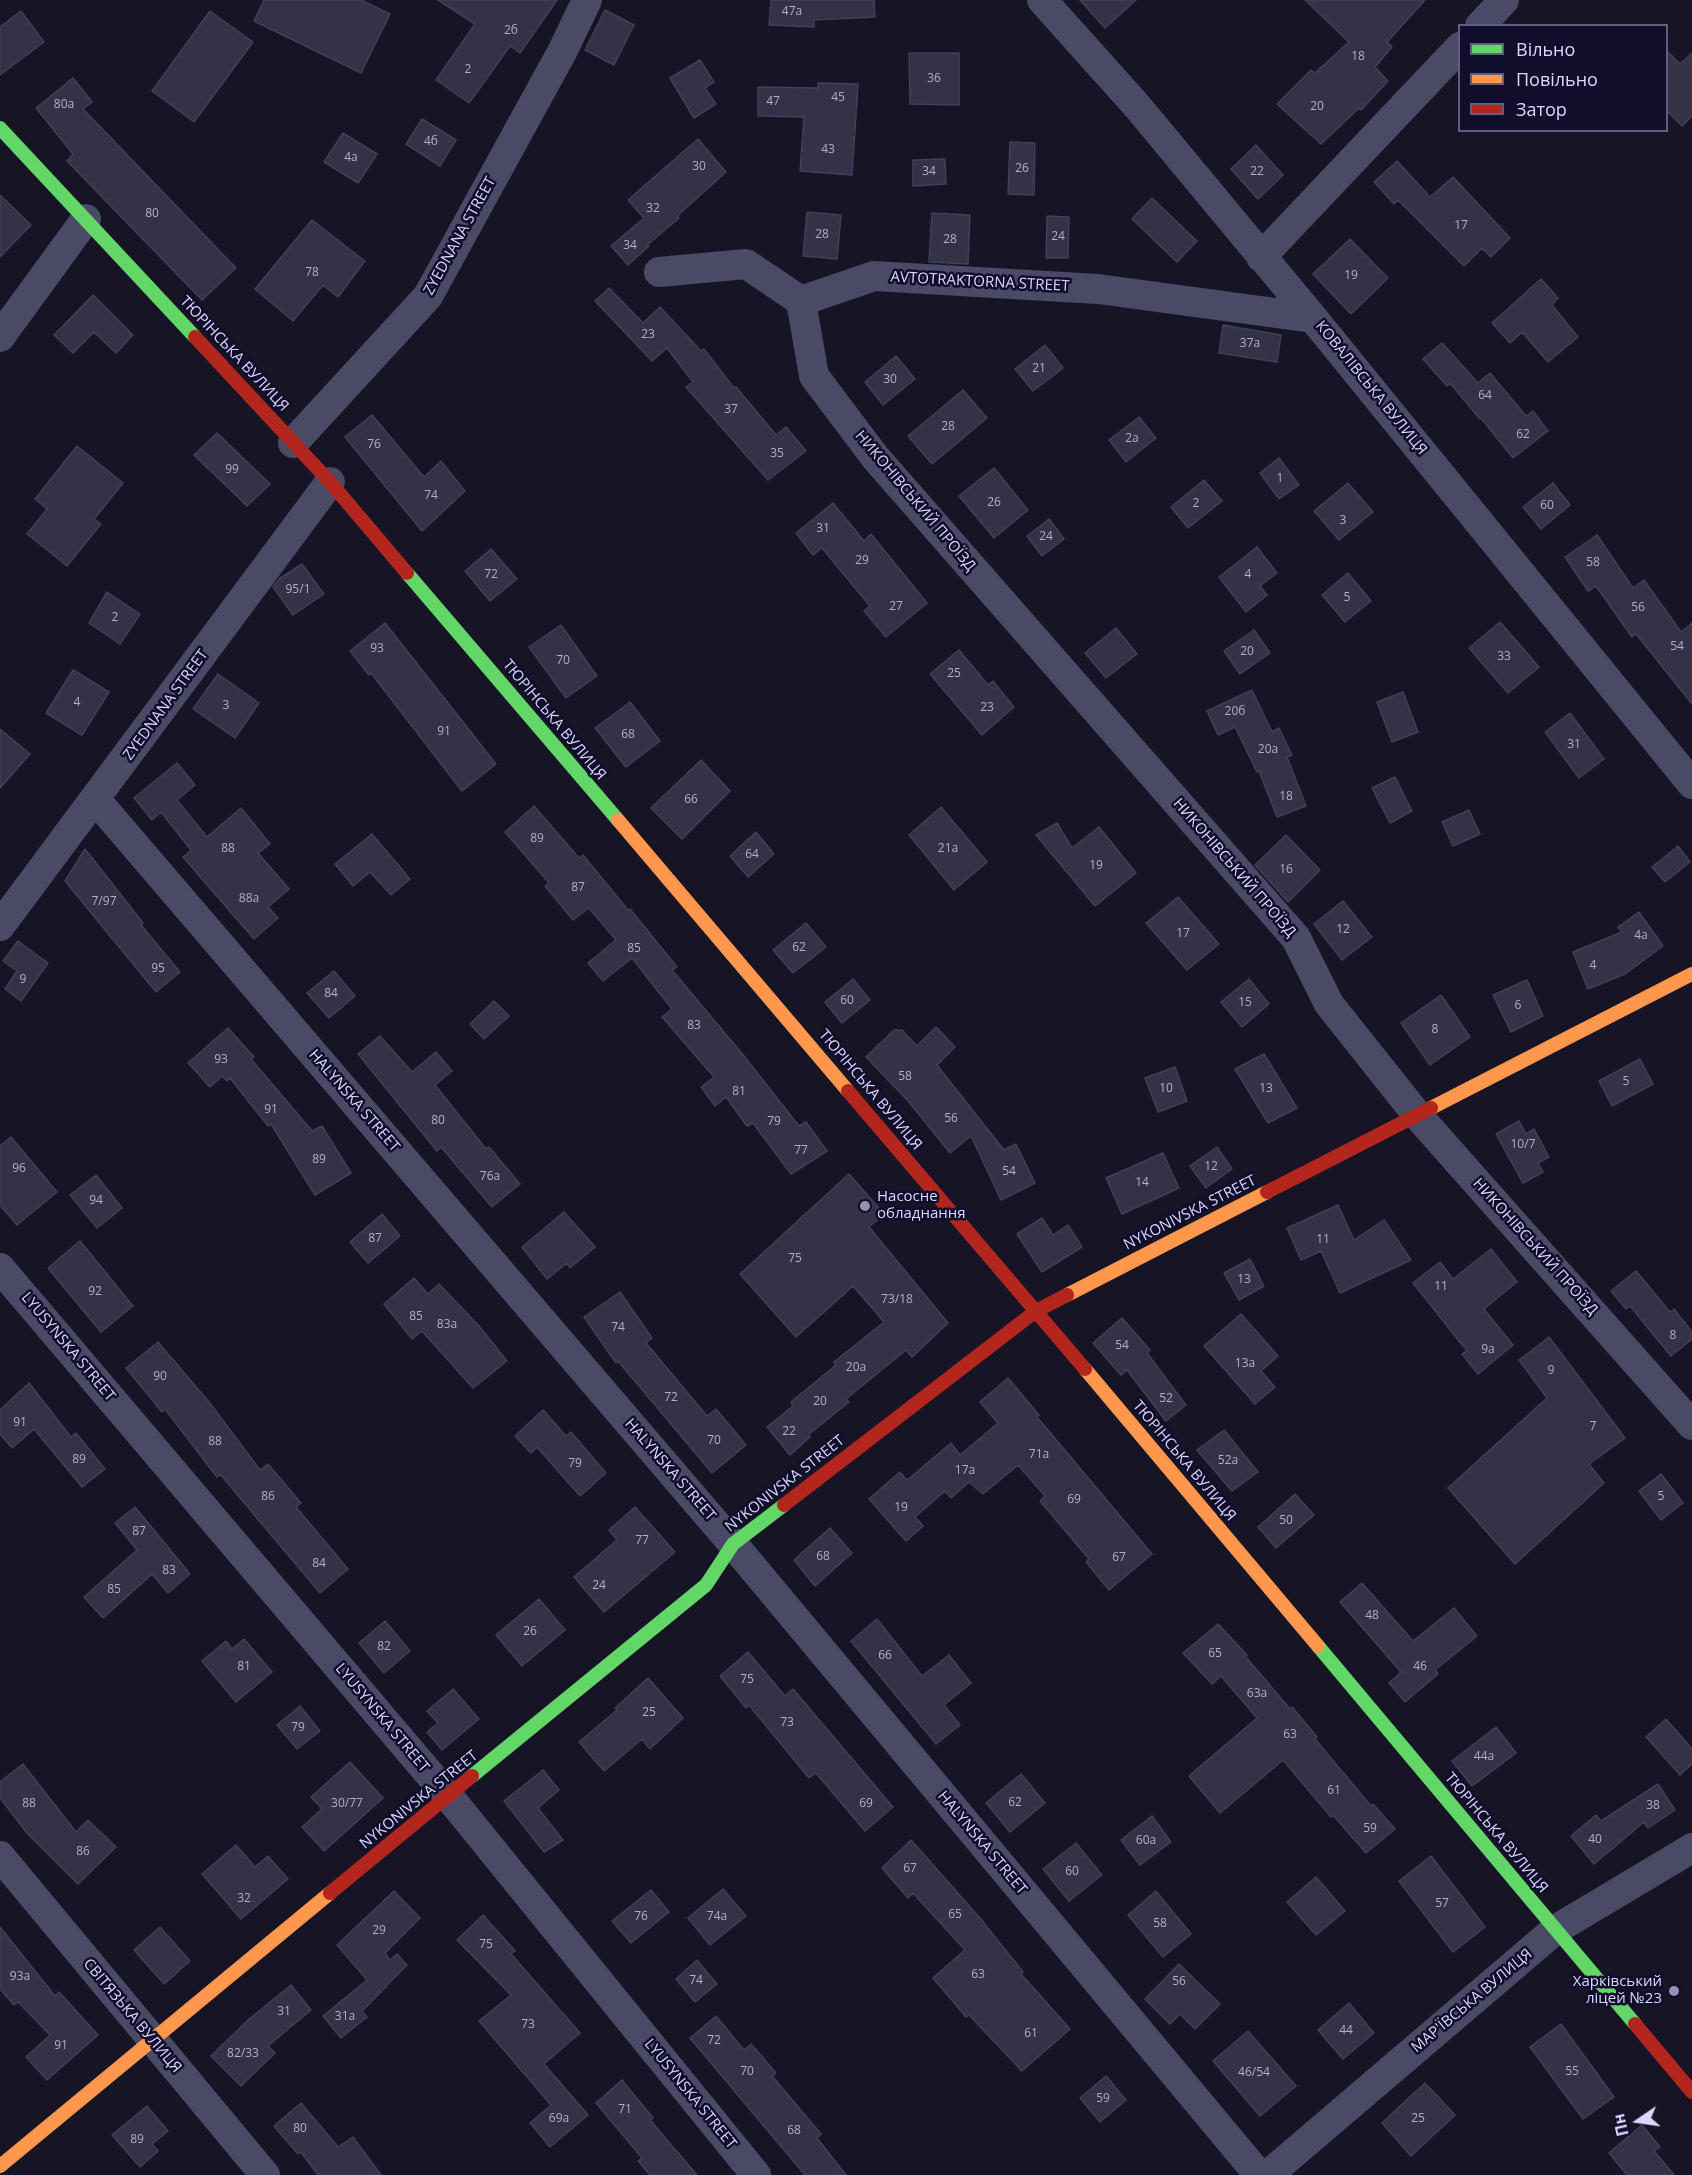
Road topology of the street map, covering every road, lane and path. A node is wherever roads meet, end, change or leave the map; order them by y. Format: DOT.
graph roads {
  1 [pos="587,0"];
  2 [pos="1042,0"];
  3 [pos="1504,0"];
  4 [pos="1482,24"];
  5 [pos="1458,49"];
  6 [pos="0,128"];
  7 [pos="86,219"];
  8 [pos="1261,256"];
  9 [pos="659,272"];
  10 [pos="801,301"];
  11 [pos="1313,318"];
  12 [pos="0,337"];
  13 [pos="293,443"];
  14 [pos="330,482"];
  15 [pos="1692,784"];
  16 [pos="96,800"];
  17 [pos="0,926"];
  18 [pos="1692,974"];
  19 [pos="1418,1116"];
  20 [pos="0,1268"];
  21 [pos="1036,1311"];
  22 [pos="1692,1425"];
  23 [pos="734,1544"];
  24 [pos="449,1797"];
  25 [pos="1692,1848"];
  26 [pos="0,1856"];
  27 [pos="1555,1930"];
  28 [pos="150,2039"];
  29 [pos="1692,2092"];
  30 [pos="0,2166"];
  31 [pos="266,2175"];
  32 [pos="756,2175"];
  33 [pos="1259,2175"];
  34 [pos="1268,2175"];
  1 -- 13 [label="street, ZYEDNANA STREET"];
  2 -- 8 [label="street, КОВАЛІВСЬКА ВУЛИЦЯ"];
  3 -- 4 [label="street"];
  5 -- 8 [label="street"];
  6 -- 7 [label="main road, ТЮРІНСЬКА ВУЛИЦЯ"];
  7 -- 12 [label="street"];
  7 -- 13 [label="main road, ТЮРІНСЬКА ВУЛИЦЯ"];
  8 -- 11 [label="street, КОВАЛІВСЬКА ВУЛИЦЯ"];
  9 -- 10 [label="street"];
  10 -- 11 [label="street, AVTOTRAKTORNA STREET"];
  10 -- 19 [label="street, НИКОНІВСЬКИЙ ПРОЇЗД"];
  11 -- 15 [label="street, КОВАЛІВСЬКА ВУЛИЦЯ"];
  13 -- 14 [label="main road, ТЮРІНСЬКА ВУЛИЦЯ"];
  14 -- 16 [label="street, ZYEDNANA STREET"];
  14 -- 21 [label="main road, ТЮРІНСЬКА ВУЛИЦЯ"];
  16 -- 17 [label="street, ZYEDNANA STREET"];
  16 -- 23 [label="street, HALYNSKA STREET"];
  18 -- 19 [label="main road, NYKONIVSKA STREET"];
  19 -- 21 [label="main road, NYKONIVSKA STREET"];
  19 -- 22 [label="street, НИКОНІВСЬКИЙ ПРОЇЗД"];
  20 -- 24 [label="street, LYUSYNSKA STREET"];
  21 -- 23 [label="main road, NYKONIVSKA STREET"];
  21 -- 27 [label="main road, ТЮРІНСЬКА ВУЛИЦЯ"];
  23 -- 24 [label="main road, NYKONIVSKA STREET"];
  23 -- 33 [label="street, HALYNSKA STREET"];
  24 -- 28 [label="main road, NYKONIVSKA STREET"];
  24 -- 32 [label="street, LYUSYNSKA STREET"];
  25 -- 27 [label="street, МАР'ЇВСЬКА ВУЛИЦЯ"];
  26 -- 28 [label="street, СВІТЯЗЬКА ВУЛИЦЯ"];
  27 -- 29 [label="main road, ТЮРІНСЬКА ВУЛИЦЯ"];
  27 -- 34 [label="street, МАР'ЇВСЬКА ВУЛИЦЯ"];
  28 -- 30 [label="main road, NYKONIVSKA STREET"];
  28 -- 31 [label="street, СВІТЯЗЬКА ВУЛИЦЯ"];
}
